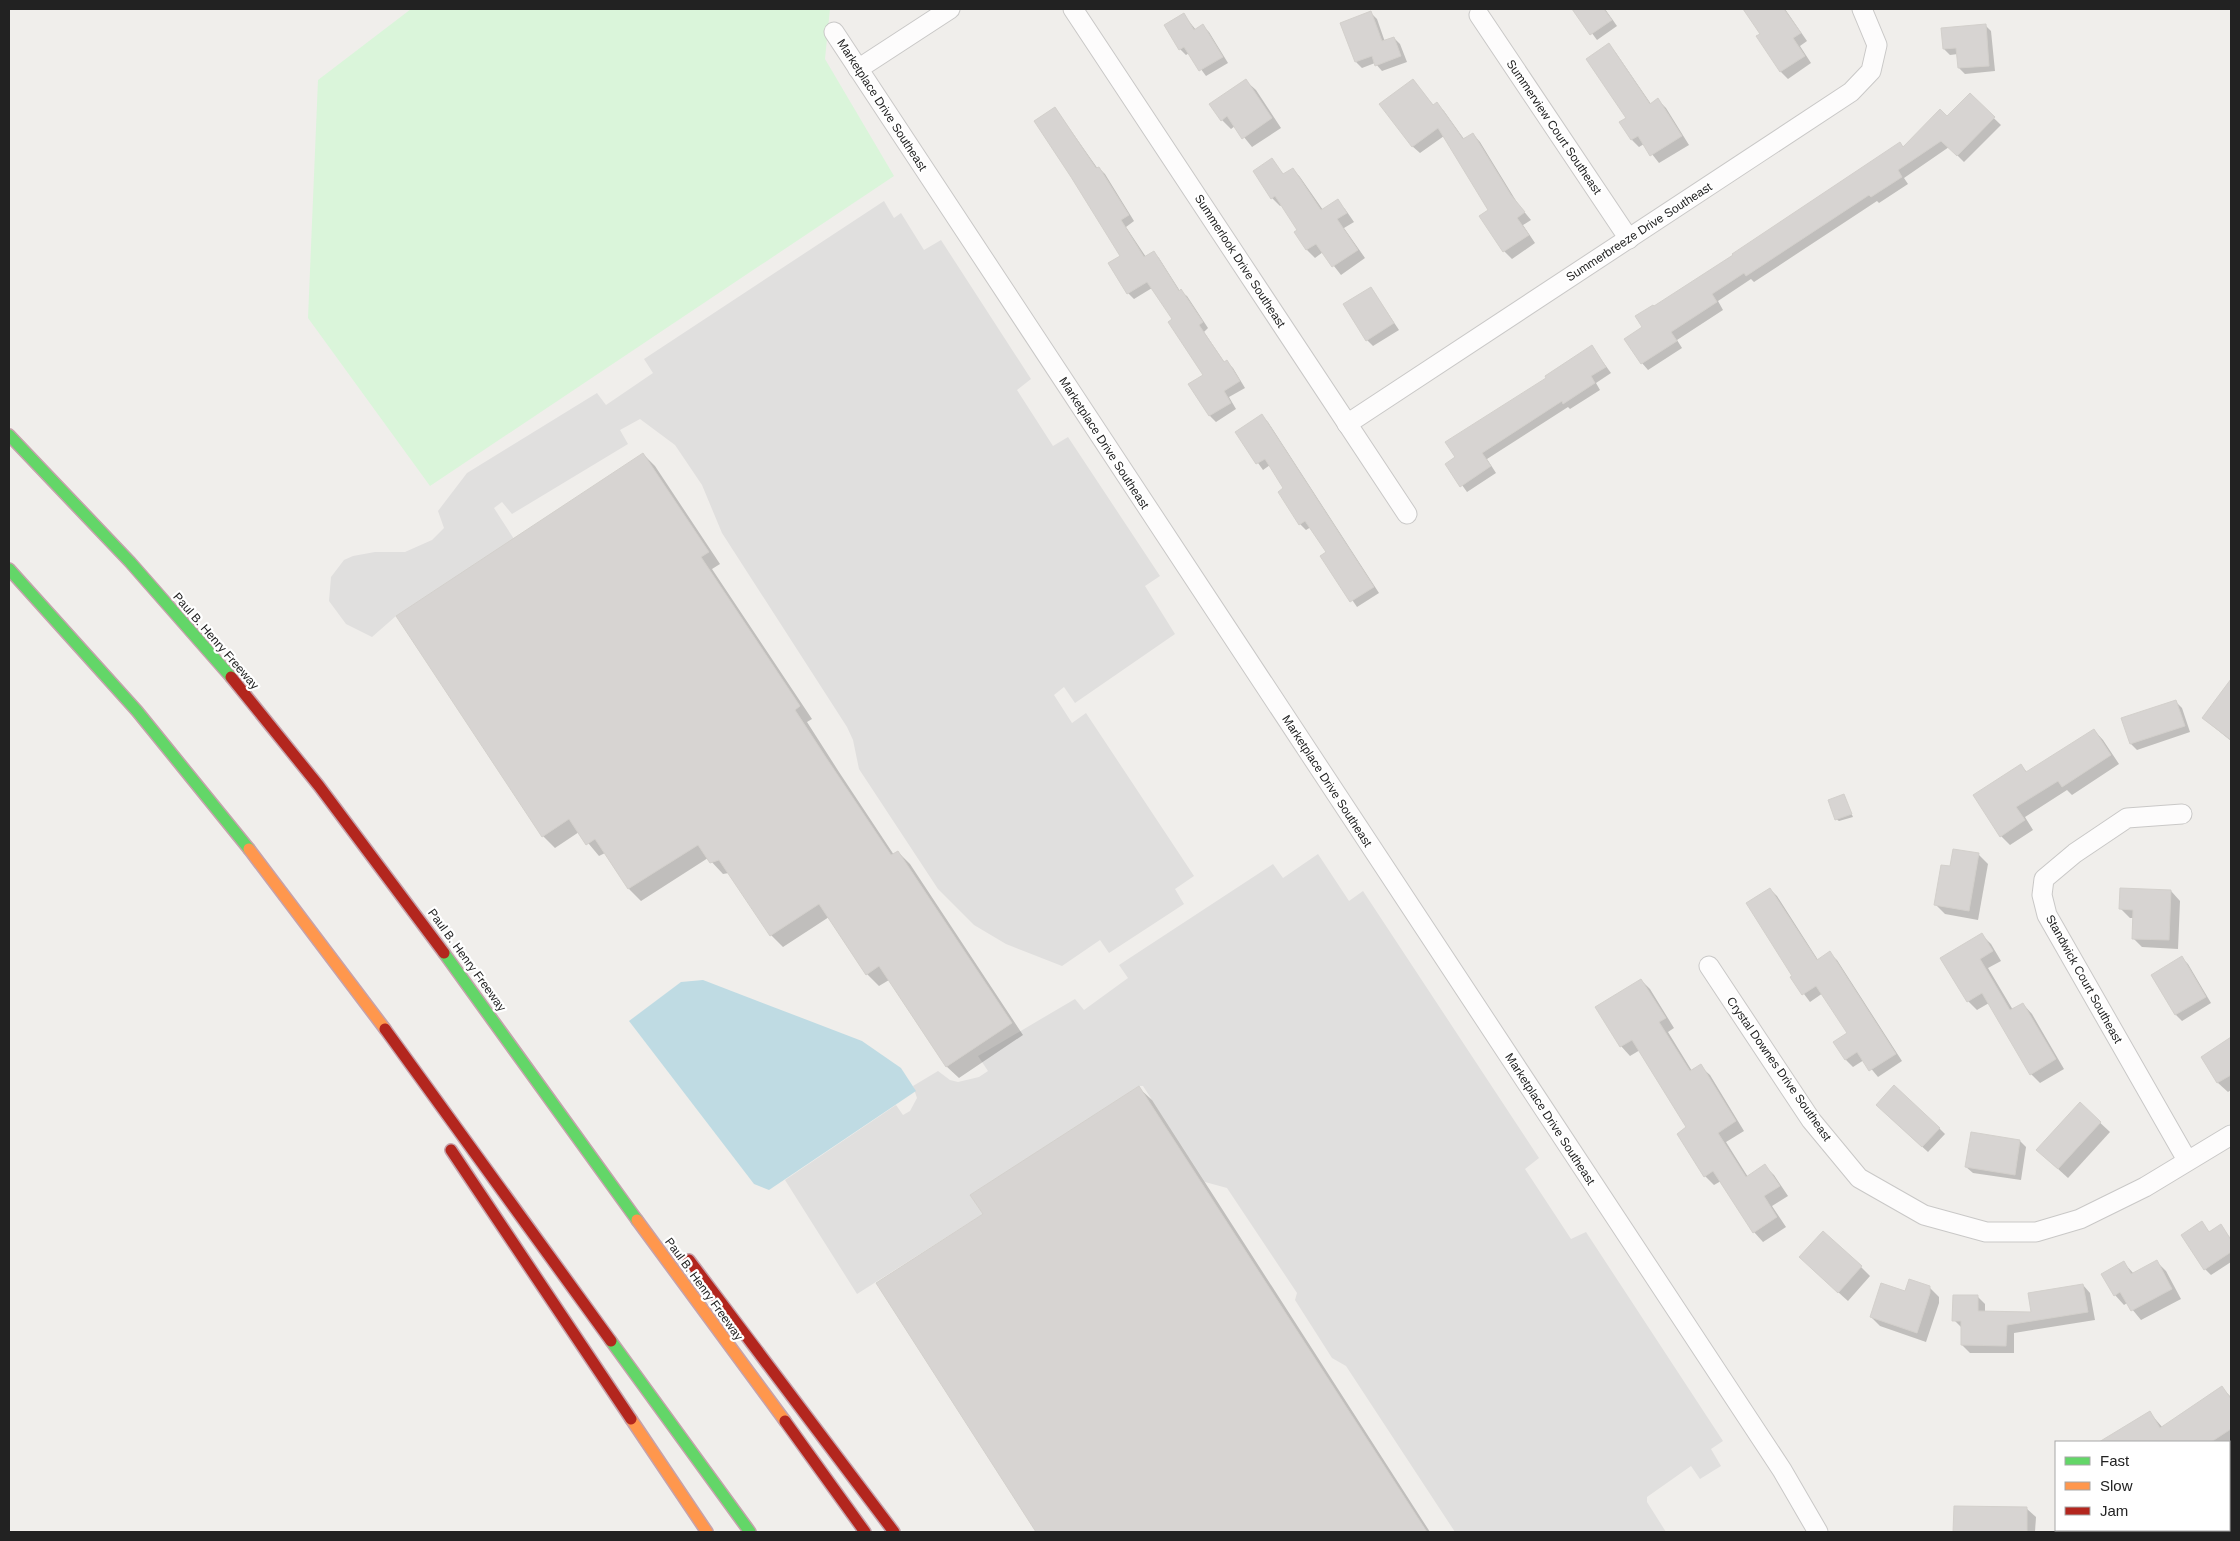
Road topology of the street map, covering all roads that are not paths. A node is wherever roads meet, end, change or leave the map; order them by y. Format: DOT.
graph roads {
  1 [pos="950,9"];
  2 [pos="1073,9"];
  3 [pos="1862,9"];
  4 [pos="1479,15"];
  5 [pos="834,32"];
  6 [pos="858,69"];
  7 [pos="1629,239"];
  8 [pos="1347,424"];
  9 [pos="9,435"];
  10 [pos="1407,514"];
  11 [pos="9,569"];
  12 [pos="2182,814"];
  13 [pos="421,920"];
  14 [pos="337,963"];
  15 [pos="1709,966"];
  16 [pos="527,1048"];
  17 [pos="399,1068"];
  18 [pos="2231,1135"];
  19 [pos="444,1139"];
  20 [pos="2187,1160"];
  21 [pos="683,1252"];
  22 [pos="708,1532"];
  23 [pos="750,1532"];
  24 [pos="865,1532"];
  25 [pos="894,1532"];
  26 [pos="1818,1532"];
  1 -- 6 [label="street"];
  2 -- 8 [label="street, Summerlook Drive Southeast"];
  3 -- 7 [label="street, Summerbreeze Drive Southeast"];
  4 -- 7 [label="street, Summerview Court Southeast"];
  5 -- 6 [label="street, Marketplace Drive Southeast"];
  6 -- 26 [label="street, Marketplace Drive Southeast"];
  7 -- 8 [label="street, Summerbreeze Drive Southeast"];
  8 -- 10 [label="street, Summerlook Drive Southeast"];
  9 -- 13 [label="highway, Paul B. Henry Freeway"];
  11 -- 14 [label="highway"];
  12 -- 20 [label="street, Standwick Court Southeast"];
  13 -- 16 [label="highway"];
  13 -- 24 [label="highway, Paul B. Henry Freeway"];
  14 -- 17 [label="highway"];
  14 -- 23 [label="highway"];
  15 -- 20 [label="street, Crystal Downes Drive Southeast"];
  18 -- 20 [label="street, Crystal Downes Drive Southeast"];
  19 -- 22 [label="highway"];
  21 -- 25 [label="highway"];
}
